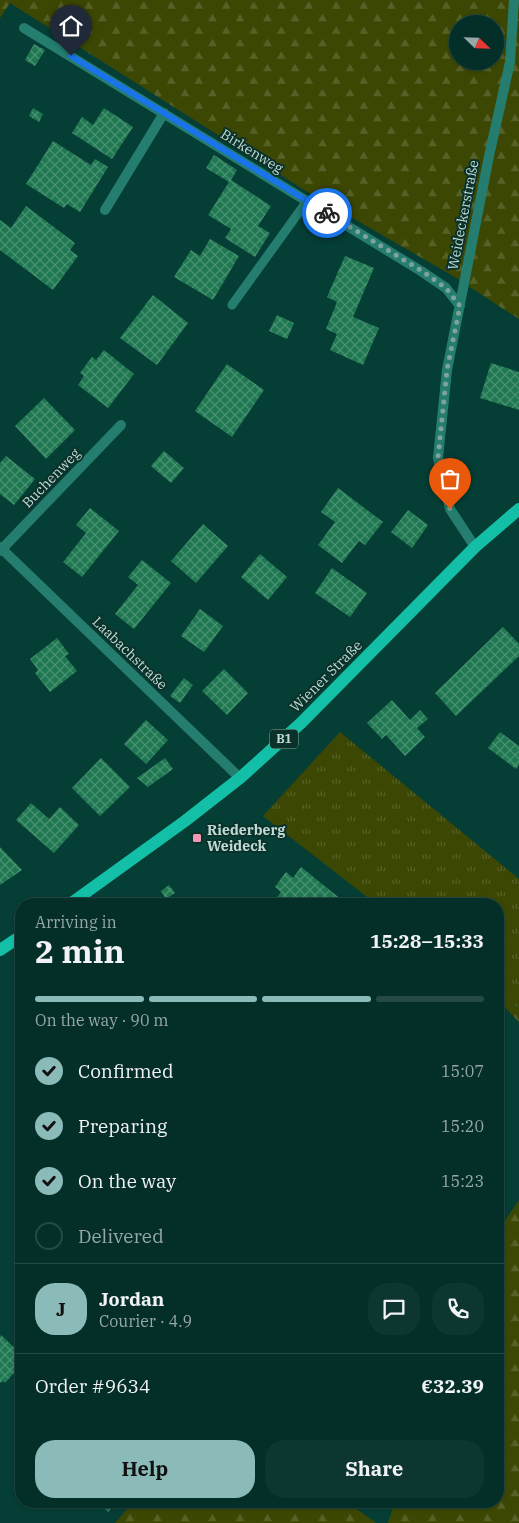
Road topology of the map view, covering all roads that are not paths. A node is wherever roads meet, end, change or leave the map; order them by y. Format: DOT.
graph roads {
  1 [pos="514,0"];
  2 [pos="24,28"];
  3 [pos="164,113"];
  4 [pos="307,201"];
  5 [pos="105,210"];
  6 [pos="232,305"];
  7 [pos="460,306"];
  8 [pos="121,425"];
  9 [pos="519,509"];
  10 [pos="475,547"];
  11 [pos="1,549"];
  12 [pos="240,778"];
  13 [pos="80,898"];
  14 [pos="15,940"];
  15 [pos="0,950"];
  1 -- 7 [label="street, Weideckerstraße"];
  2 -- 3 [label="street, Birkenweg"];
  3 -- 4 [label="street, Birkenweg"];
  3 -- 5 [label="street"];
  4 -- 6 [label="lane"];
  4 -- 7 [label="street, Birkenweg"];
  7 -- 10 [label="street, Weideckerstraße"];
  8 -- 11 [label="street, Buchenweg"];
  9 -- 10 [label="main road, Wiener Straße / B1"];
  10 -- 12 [label="main road, Wiener Straße / B1"];
  11 -- 12 [label="street, Laabachstraße"];
  12 -- 13 [label="main road, Wiener Straße / B1"];
  14 -- 15 [label="main road"];
}
